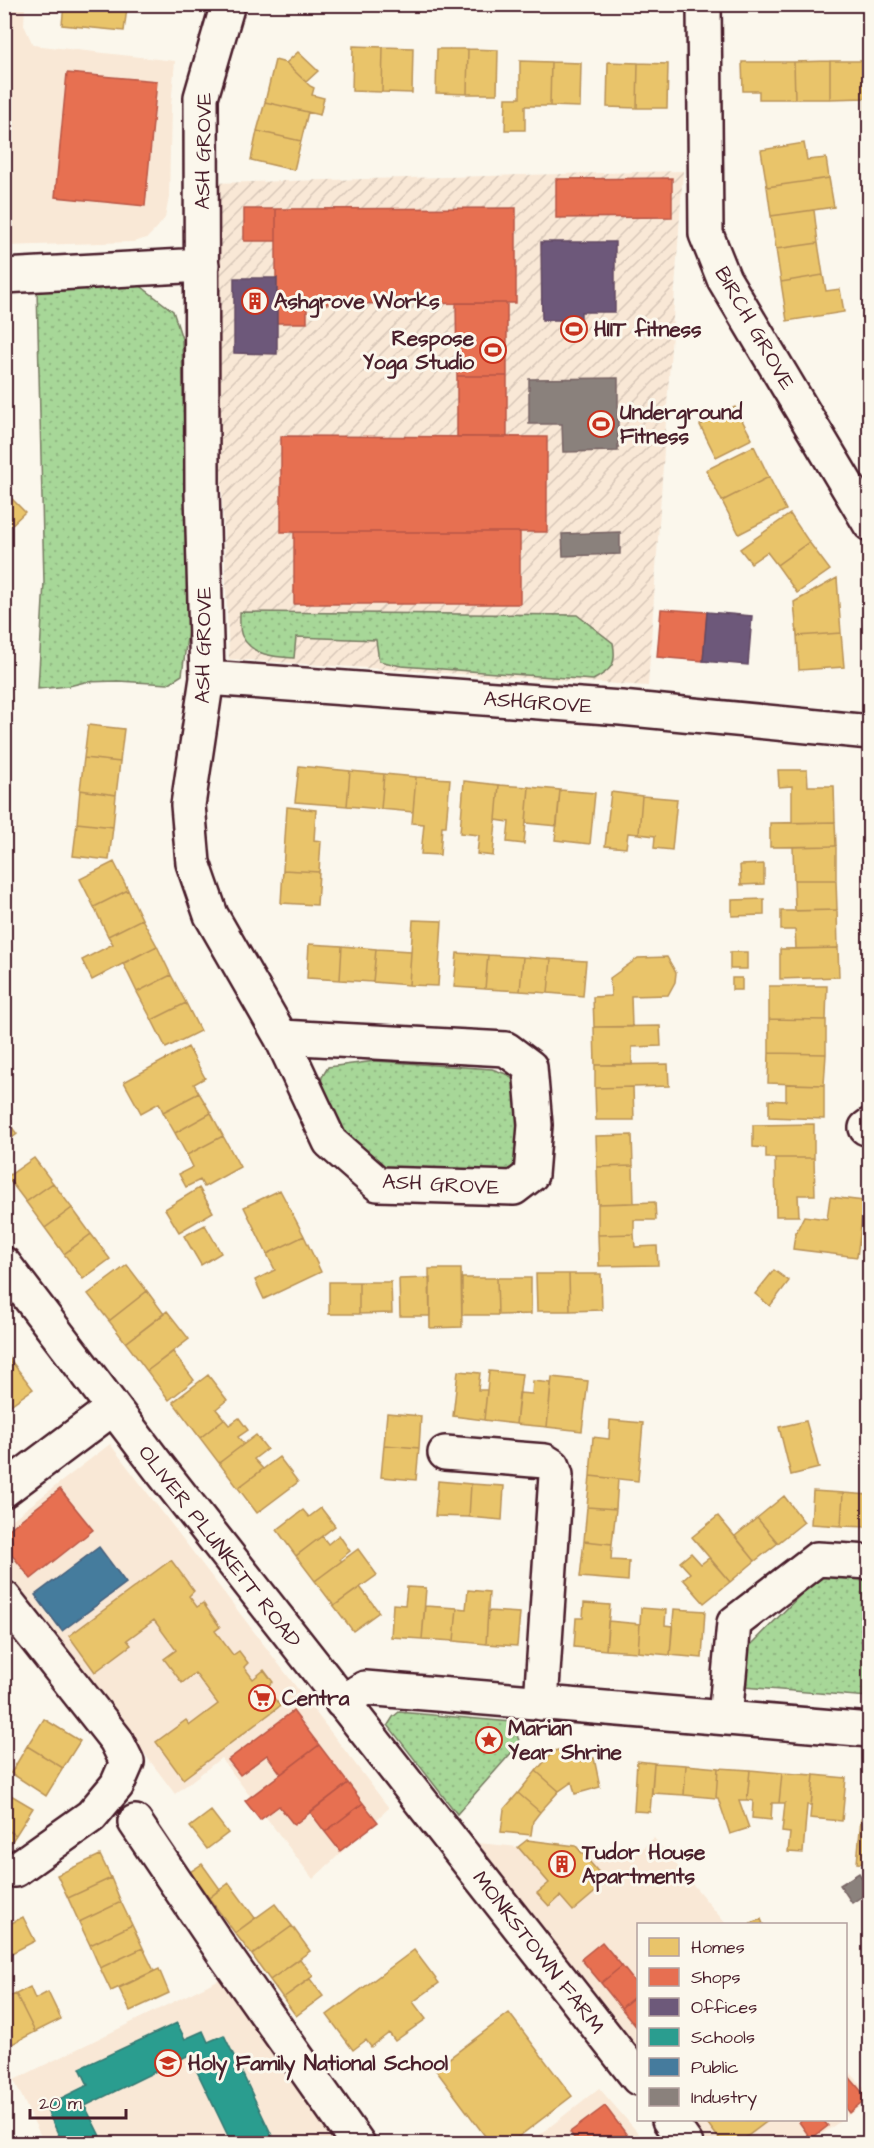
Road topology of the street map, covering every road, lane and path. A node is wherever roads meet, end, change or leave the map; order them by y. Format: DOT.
graph roads {
  1 [pos="228,4"];
  2 [pos="704,4"];
  3 [pos="202,265"];
  4 [pos="4,276"];
  5 [pos="870,524"];
  6 [pos="207,678"];
  7 [pos="870,732"];
  8 [pos="281,1037"];
  9 [pos="4,1264"];
  10 [pos="113,1408"];
  11 [pos="445,1453"];
  12 [pos="4,1490"];
  13 [pos="870,1562"];
  14 [pos="4,1598"];
  15 [pos="342,1702"];
  16 [pos="541,1703"];
  17 [pos="725,1718"];
  18 [pos="870,1730"];
  19 [pos="135,1822"];
  20 [pos="439,1825"];
  21 [pos="15,1870"];
  22 [pos="637,2075"];
  23 [pos="670,2121"];
  24 [pos="358,2144"];
  25 [pos="686,2144"];
  1 -- 3 [label="street, ASH GROVE"];
  2 -- 5 [label="street, BIRCH GROVE"];
  3 -- 4 [label="street"];
  3 -- 6 [label="street, ASH GROVE"];
  6 -- 7 [label="street, ASHGROVE"];
  6 -- 8 [label="street, ASH GROVE"];
  8 -- 8 [label="street, ASH GROVE"];
  9 -- 10 [label="street, OLIVER PLUNKETT ROAD"];
  10 -- 12 [label="street"];
  10 -- 15 [label="street, OLIVER PLUNKETT ROAD"];
  11 -- 16 [label="street"];
  13 -- 17 [label="street"];
  14 -- 21 [label="street"];
  15 -- 16 [label="street"];
  15 -- 20 [label="street, OLIVER PLUNKETT ROAD"];
  16 -- 17 [label="street"];
  17 -- 18 [label="street"];
  19 -- 24 [label="street"];
  20 -- 22 [label="street, MONKSTOWN FARM"];
  23 -- 25 [label="street"];
}
